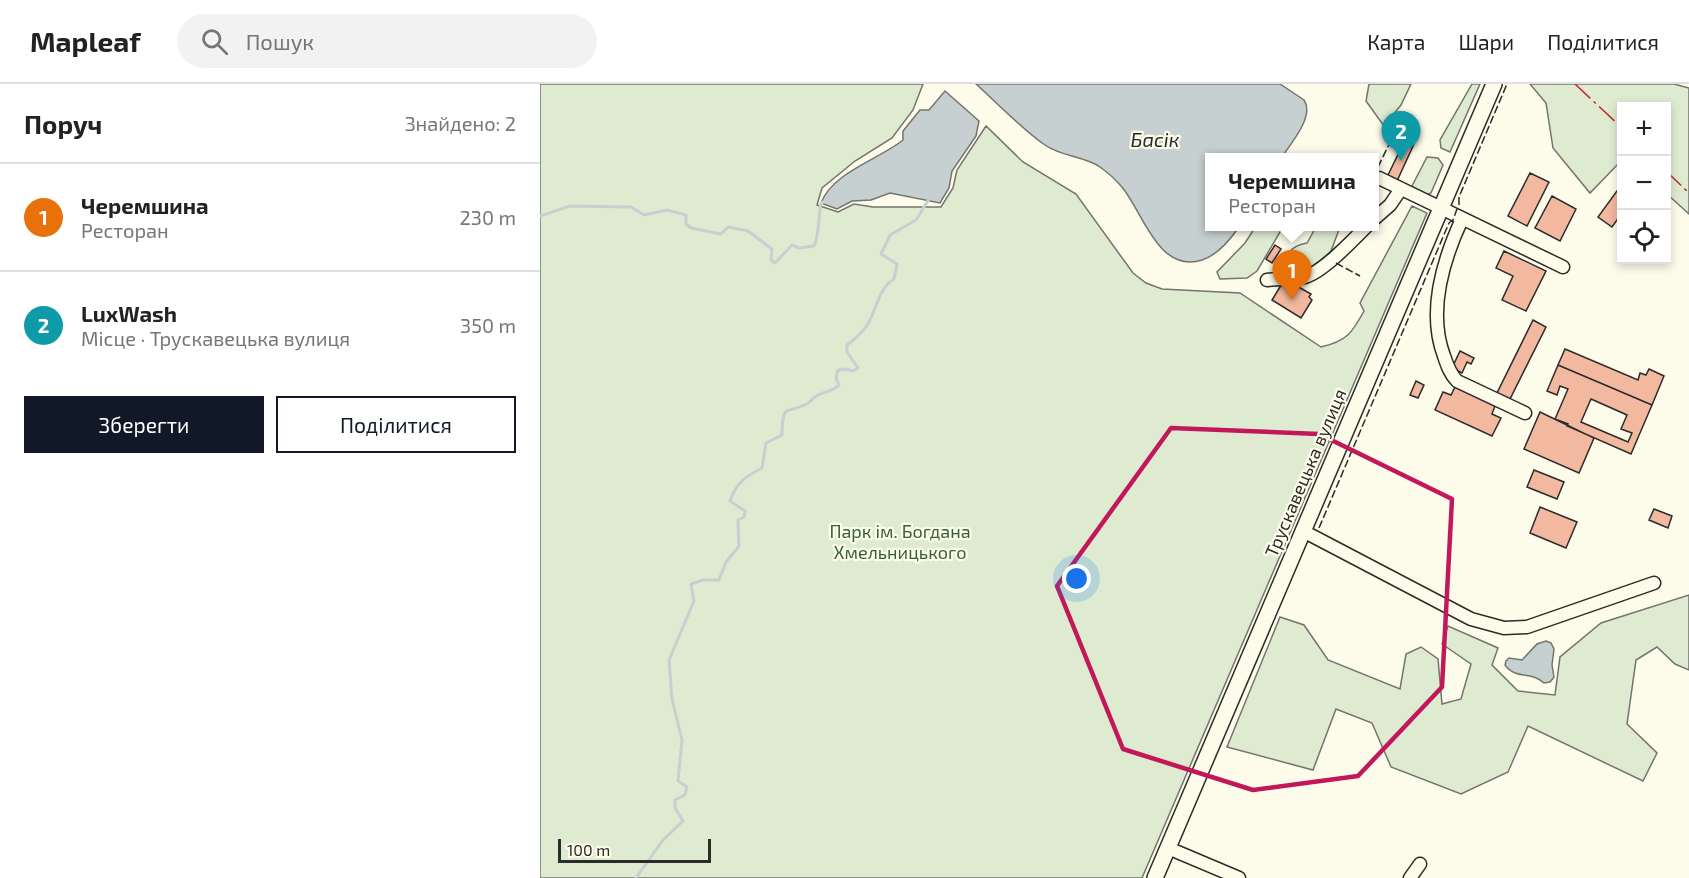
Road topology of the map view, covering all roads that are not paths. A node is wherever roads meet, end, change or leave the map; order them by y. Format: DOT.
graph roads {
  1 [pos="1494,84"];
  2 [pos="1379,178"];
  3 [pos="1401,189"];
  4 [pos="1440,208"];
  5 [pos="1379,215"];
  6 [pos="1462,219"];
  7 [pos="1362,231"];
  8 [pos="1563,267"];
  9 [pos="1267,280"];
  10 [pos="1525,412"];
  11 [pos="1303,531"];
  12 [pos="1654,583"];
  13 [pos="1168,848"];
  14 [pos="1420,864"];
  15 [pos="1155,878"];
  16 [pos="1239,878"];
  17 [pos="1410,878"];
  1 -- 4 [label="main road, Трускавецька вулиця"];
  2 -- 3 [label="lane"];
  3 -- 4 [label="lane"];
  3 -- 5 [label="lane"];
  4 -- 6 [label="lane"];
  4 -- 11 [label="main road, Трускавецька вулиця"];
  6 -- 8 [label="lane"];
  6 -- 10 [label="lane"];
  7 -- 9 [label="lane"];
  11 -- 12 [label="lane"];
  11 -- 13 [label="main road, Трускавецька вулиця"];
  13 -- 15 [label="main road, Трускавецька вулиця"];
  13 -- 16 [label="lane"];
  14 -- 17 [label="lane"];
}
